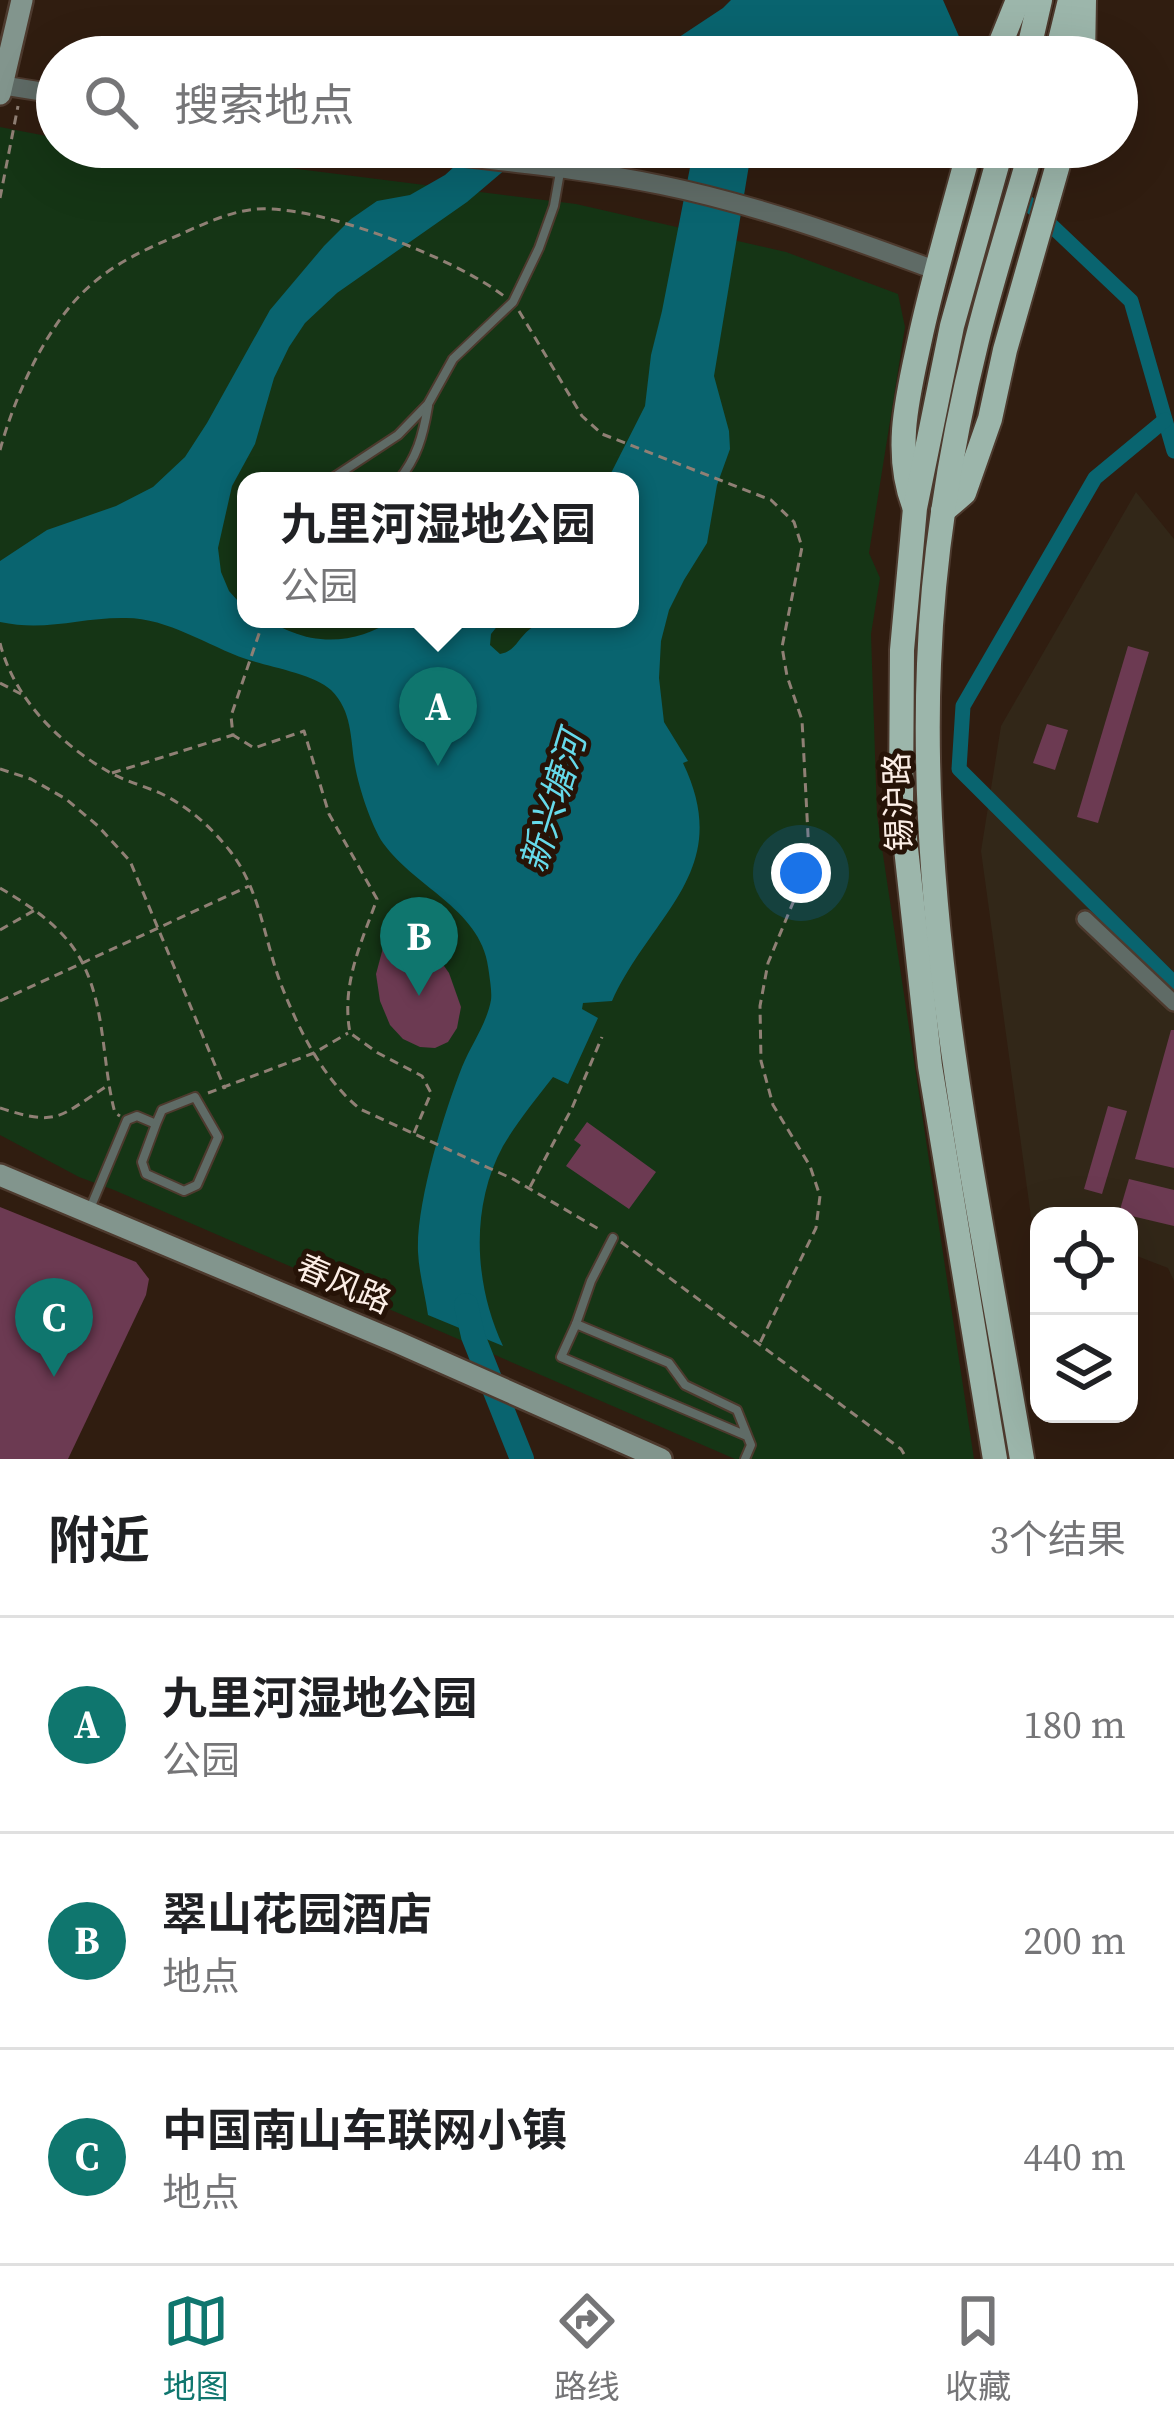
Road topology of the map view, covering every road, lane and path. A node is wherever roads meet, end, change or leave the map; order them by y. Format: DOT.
graph roads {
  1 [pos="22,0"];
  2 [pos="1018,0"];
  3 [pos="1040,0"];
  4 [pos="1070,0"];
  5 [pos="1084,0"];
  6 [pos="1003,36"];
  7 [pos="1032,36"];
  8 [pos="1061,36"];
  9 [pos="1083,36"];
  10 [pos="1,88"];
  11 [pos="36,92"];
  12 [pos="560,168"];
  13 [pos="964,168"];
  14 [pos="996,168"];
  15 [pos="1026,168"];
  16 [pos="1057,168"];
  17 [pos="935,270"];
  18 [pos="513,302"];
  19 [pos="428,404"];
  20 [pos="0,450"];
  21 [pos="342,472"];
  22 [pos="405,472"];
  23 [pos="915,508"];
  24 [pos="944,512"];
  25 [pos="261,628"];
  26 [pos="0,644"];
  27 [pos="1,654"];
  28 [pos="0,683"];
  29 [pos="23,695"];
  30 [pos="233,735"];
  31 [pos="0,769"];
  32 [pos="110,773"];
  33 [pos="251,884"];
  34 [pos="0,888"];
  35 [pos="36,909"];
  36 [pos="1085,919"];
  37 [pos="158,928"];
  38 [pos="0,930"];
  39 [pos="83,963"];
  40 [pos="0,1001"];
  41 [pos="1174,1003"];
  42 [pos="350,1033"];
  43 [pos="602,1037"];
  44 [pos="314,1053"];
  45 [pos="108,1085"];
  46 [pos="225,1089"];
  47 [pos="195,1096"];
  48 [pos="0,1108"];
  49 [pos="127,1120"];
  50 [pos="156,1124"];
  51 [pos="414,1133"];
  52 [pos="0,1175"];
  53 [pos="530,1188"];
  54 [pos="88,1212"];
  55 [pos="614,1238"];
  56 [pos="576,1324"];
  57 [pos="760,1343"];
  58 [pos="747,1436"];
  59 [pos="661,1459"];
  60 [pos="745,1459"];
  61 [pos="907,1459"];
  62 [pos="995,1459"];
  63 [pos="1022,1459"];
  1 -- 10 [label="main road"];
  2 -- 6 [label="main road"];
  3 -- 7 [label="main road"];
  4 -- 8 [label="main road"];
  5 -- 9 [label="main road"];
  10 -- 11 [label="street"];
  12 -- 17 [label="street"];
  12 -- 18 [label="lane"];
  13 -- 17 [label="main road"];
  14 -- 23 [label="main road, 锡沪路"];
  15 -- 24 [label="main road, 锡沪路"];
  16 -- 24 [label="main road"];
  17 -- 23 [label="main road"];
  18 -- 19 [label="lane"];
  18 -- 20 [label="path"];
  18 -- 57 [label="path"];
  19 -- 21 [label="lane"];
  19 -- 22 [label="lane"];
  23 -- 62 [label="main road, 锡沪路"];
  24 -- 63 [label="main road, 锡沪路"];
  25 -- 30 [label="path"];
  26 -- 27 [label="path"];
  27 -- 29 [label="path"];
  28 -- 29 [label="path"];
  29 -- 32 [label="path"];
  30 -- 32 [label="path"];
  30 -- 42 [label="path"];
  31 -- 37 [label="path"];
  32 -- 33 [label="path"];
  33 -- 37 [label="path"];
  33 -- 44 [label="path"];
  34 -- 35 [label="path"];
  35 -- 38 [label="path"];
  35 -- 39 [label="path"];
  36 -- 41 [label="street"];
  37 -- 39 [label="path"];
  37 -- 46 [label="path"];
  39 -- 40 [label="path"];
  39 -- 45 [label="path"];
  42 -- 44 [label="path"];
  42 -- 51 [label="path"];
  43 -- 53 [label="path"];
  44 -- 46 [label="path"];
  44 -- 51 [label="path"];
  45 -- 48 [label="path"];
  45 -- 49 [label="path"];
  46 -- 47 [label="path"];
  47 -- 50 [label="lane"];
  47 -- 50 [label="lane"];
  49 -- 50 [label="lane"];
  49 -- 54 [label="lane"];
  51 -- 53 [label="path"];
  52 -- 54 [label="main road, 春风路"];
  53 -- 55 [label="path"];
  54 -- 59 [label="main road, 春风路"];
  55 -- 56 [label="lane"];
  55 -- 57 [label="path"];
  56 -- 58 [label="lane"];
  56 -- 58 [label="lane"];
  57 -- 61 [label="path"];
  58 -- 60 [label="lane"];
}
